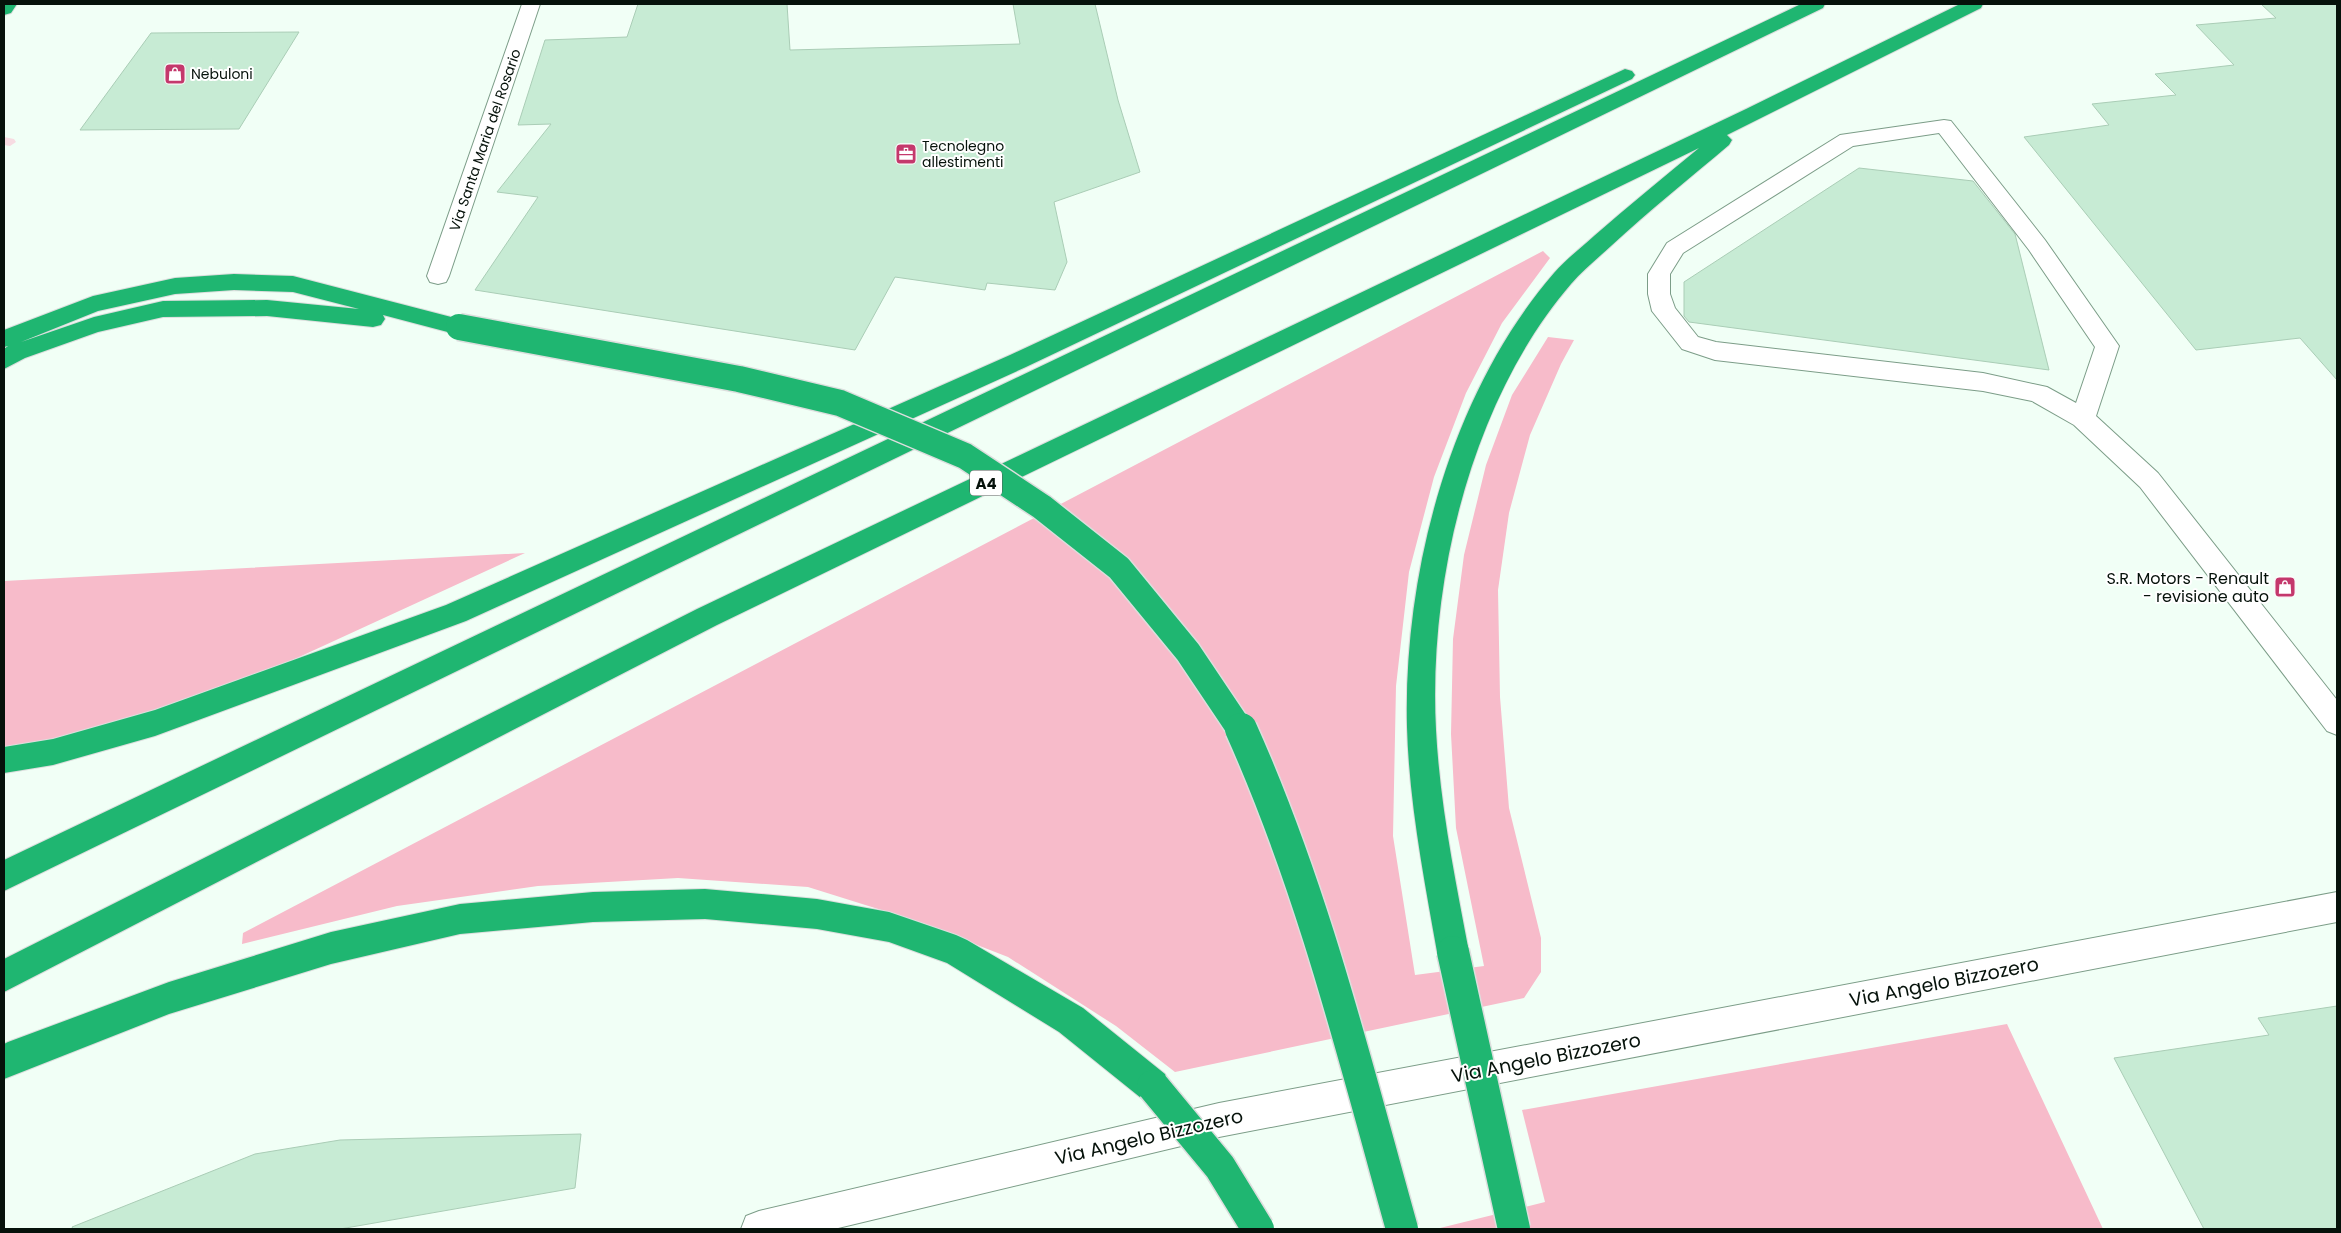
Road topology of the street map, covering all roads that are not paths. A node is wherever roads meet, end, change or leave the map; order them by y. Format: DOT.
graph roads {
  1 [pos="8,4"];
  2 [pos="531,4"];
  3 [pos="1786,4"];
  4 [pos="1816,4"];
  5 [pos="1974,4"];
  6 [pos="4,9"];
  7 [pos="1753,114"];
  8 [pos="438,276"];
  9 [pos="458,327"];
  10 [pos="4,339"];
  11 [pos="4,360"];
  12 [pos="2083,418"];
  13 [pos="2337,722"];
  14 [pos="4,760"];
  15 [pos="4,876"];
  16 [pos="2337,907"];
  17 [pos="4,976"];
  18 [pos="4,1062"];
  19 [pos="759,1229"];
  20 [pos="1258,1229"];
  21 [pos="1402,1229"];
  22 [pos="1514,1229"];
  1 -- 6 [label="highway"];
  2 -- 8 [label="street, Via Santa Maria del Rosario"];
  3 -- 14 [label="highway"];
  4 -- 15 [label="highway"];
  5 -- 7 [label="highway, A4"];
  7 -- 17 [label="highway, A4"];
  7 -- 22 [label="highway, bridge"];
  9 -- 10 [label="highway"];
  9 -- 11 [label="highway"];
  9 -- 21 [label="highway, bridge"];
  12 -- 12 [label="street"];
  12 -- 13 [label="street"];
  16 -- 19 [label="street, Via Angelo Bizzozero"];
  18 -- 20 [label="highway, bridge"];
}
